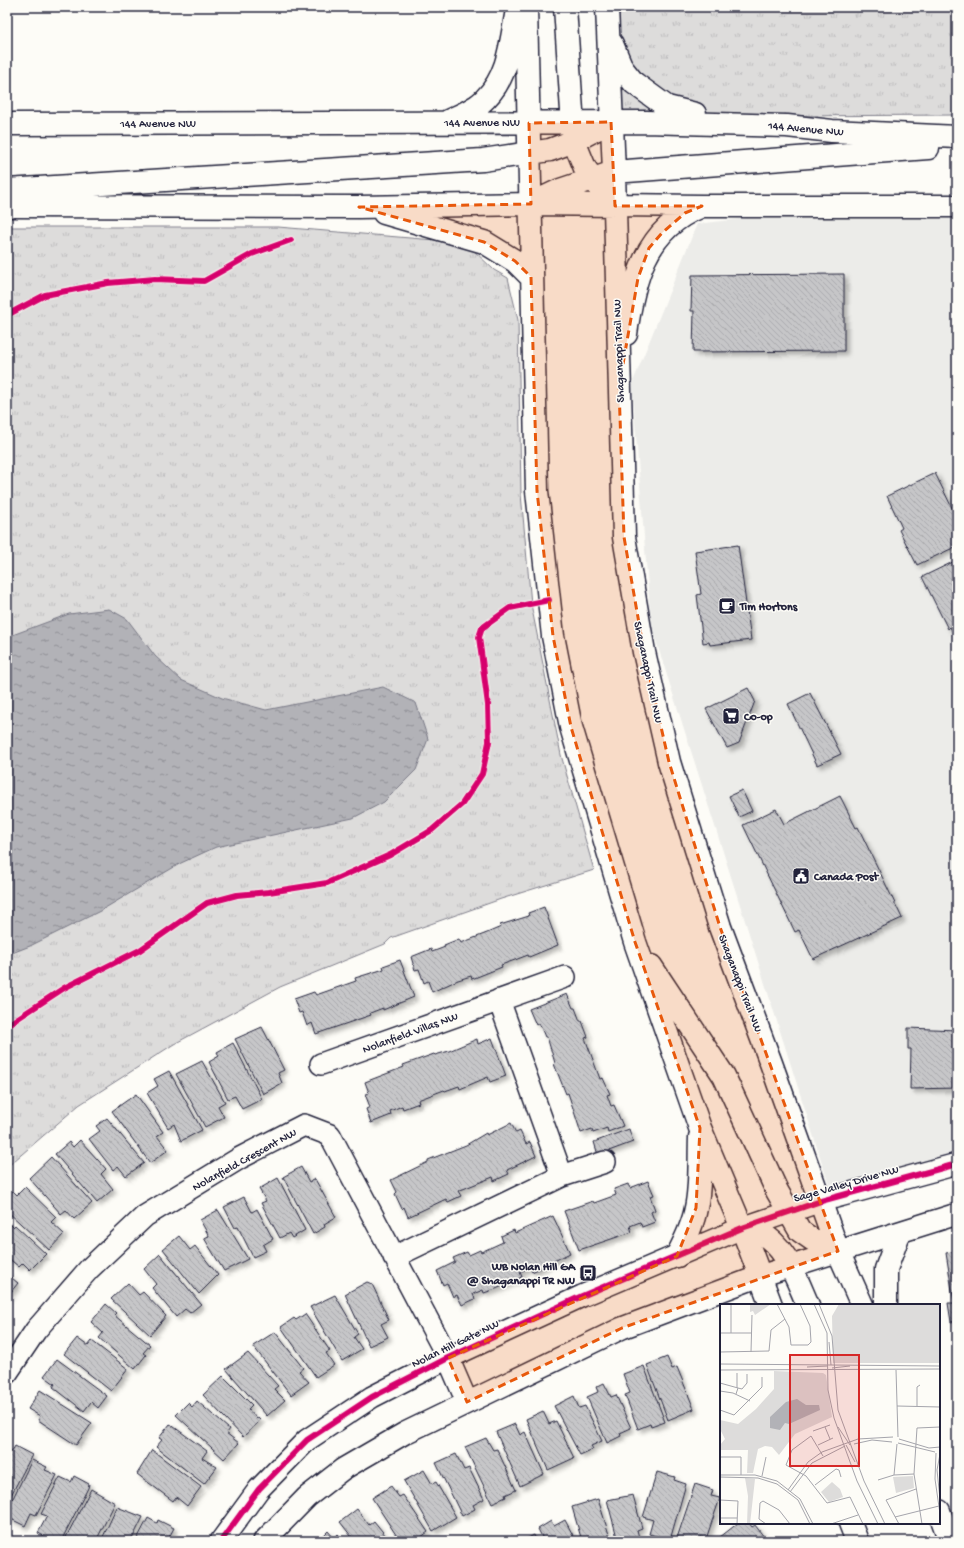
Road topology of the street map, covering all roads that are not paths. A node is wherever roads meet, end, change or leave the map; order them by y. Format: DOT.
graph roads {
  1 [pos="518,7"];
  2 [pos="526,7"];
  3 [pos="565,7"];
  4 [pos="607,7"];
  5 [pos="608,35"];
  6 [pos="445,122"];
  7 [pos="611,122"];
  8 [pos="529,123"];
  9 [pos="732,123"];
  10 [pos="7,124"];
  11 [pos="573,131"];
  12 [pos="957,137"];
  13 [pos="957,145"];
  14 [pos="530,154"];
  15 [pos="614,172"];
  16 [pos="591,178"];
  17 [pos="7,190"];
  18 [pos="531,204"];
  19 [pos="7,206"];
  20 [pos="615,206"];
  21 [pos="702,206"];
  22 [pos="957,206"];
  23 [pos="359,207"];
  24 [pos="531,277"];
  25 [pos="618,387"];
  26 [pos="635,942"];
  27 [pos="565,977"];
  28 [pos="499,1000"];
  29 [pos="321,1064"];
  30 [pos="700,1128"];
  31 [pos="605,1162"];
  32 [pos="957,1164"];
  33 [pos="562,1176"];
  34 [pos="821,1201"];
  35 [pos="788,1212"];
  36 [pos="957,1214"];
  37 [pos="742,1228"];
  38 [pos="899,1234"];
  39 [pos="838,1251"];
  40 [pos="677,1256"];
  41 [pos="394,1257"];
  42 [pos="790,1267"];
  43 [pos="760,1276"];
  44 [pos="771,1304"];
  45 [pos="808,1304"];
  46 [pos="862,1304"];
  47 [pos="886,1304"];
  48 [pos="448,1358"];
  49 [pos="7,1373"];
  50 [pos="467,1402"];
  51 [pos="940,1514"];
  52 [pos="850,1524"];
  53 [pos="934,1524"];
  54 [pos="221,1541"];
  55 [pos="264,1541"];
  56 [pos="857,1541"];
  57 [pos="946,1541"];
  58 [pos="950,1541"];
  1 -- 6 [label="main road"];
  2 -- 8 [label="main road"];
  3 -- 11 [label="main road"];
  4 -- 5 [label="main road, Shaganappi Trail NW"];
  5 -- 7 [label="main road, Shaganappi Trail NW"];
  5 -- 9 [label="main road"];
  6 -- 8 [label="main road, 144 Avenue NW"];
  6 -- 10 [label="main road, 144 Avenue NW"];
  7 -- 9 [label="main road, 144 Avenue NW"];
  7 -- 11 [label="main road, 144 Avenue NW"];
  7 -- 15 [label="main road, Shaganappi Trail NW"];
  8 -- 11 [label="main road, 144 Avenue NW"];
  8 -- 14 [label="main road"];
  9 -- 12 [label="main road, 144 Avenue NW"];
  11 -- 14 [label="main road"];
  11 -- 16 [label="main road"];
  13 -- 15 [label="main road"];
  14 -- 17 [label="main road"];
  14 -- 18 [label="main road"];
  15 -- 16 [label="main road"];
  15 -- 20 [label="main road, Shaganappi Trail NW"];
  16 -- 18 [label="main road"];
  16 -- 20 [label="main road"];
  18 -- 20 [label="main road"];
  18 -- 23 [label="main road"];
  18 -- 24 [label="main road"];
  19 -- 23 [label="main road"];
  20 -- 21 [label="main road"];
  20 -- 25 [label="main road, Shaganappi Trail NW"];
  21 -- 22 [label="main road"];
  21 -- 25 [label="main road"];
  23 -- 24 [label="main road"];
  24 -- 26 [label="main road"];
  25 -- 34 [label="main road, Shaganappi Trail NW"];
  26 -- 30 [label="main road"];
  26 -- 35 [label="main road"];
  27 -- 28 [label="street, Nolanfield Villas NW"];
  28 -- 29 [label="street, Nolanfield Villas NW"];
  28 -- 33 [label="street"];
  30 -- 37 [label="main road"];
  30 -- 40 [label="main road"];
  31 -- 33 [label="street"];
  32 -- 34 [label="street, Sage Valley Drive NW"];
  33 -- 41 [label="street"];
  34 -- 35 [label="street, Sage Valley Drive NW"];
  34 -- 39 [label="main road, Shaganappi Trail NW"];
  35 -- 37 [label="street, Sage Valley Drive NW"];
  35 -- 39 [label="main road"];
  36 -- 38 [label="street"];
  37 -- 40 [label="street, Nolan Hill Gate NW"];
  37 -- 42 [label="main road"];
  37 -- 43 [label="main road"];
  38 -- 39 [label="street"];
  38 -- 47 [label="main road"];
  39 -- 42 [label="street"];
  39 -- 46 [label="main road, Shaganappi Trail NW"];
  40 -- 48 [label="street, Nolan Hill Gate NW"];
  41 -- 48 [label="street, Nolanfield Crescent NW"];
  41 -- 49 [label="street, Nolanfield Crescent NW"];
  42 -- 43 [label="street"];
  42 -- 45 [label="main road"];
  43 -- 44 [label="main road"];
  43 -- 50 [label="street"];
  48 -- 50 [label="street, Nolanfield Crescent NW"];
  48 -- 54 [label="street, Nolan Hill Gate NW"];
  50 -- 55 [label="street"];
  51 -- 58 [label="main road"];
  52 -- 56 [label="main road"];
  53 -- 57 [label="main road"];
}
